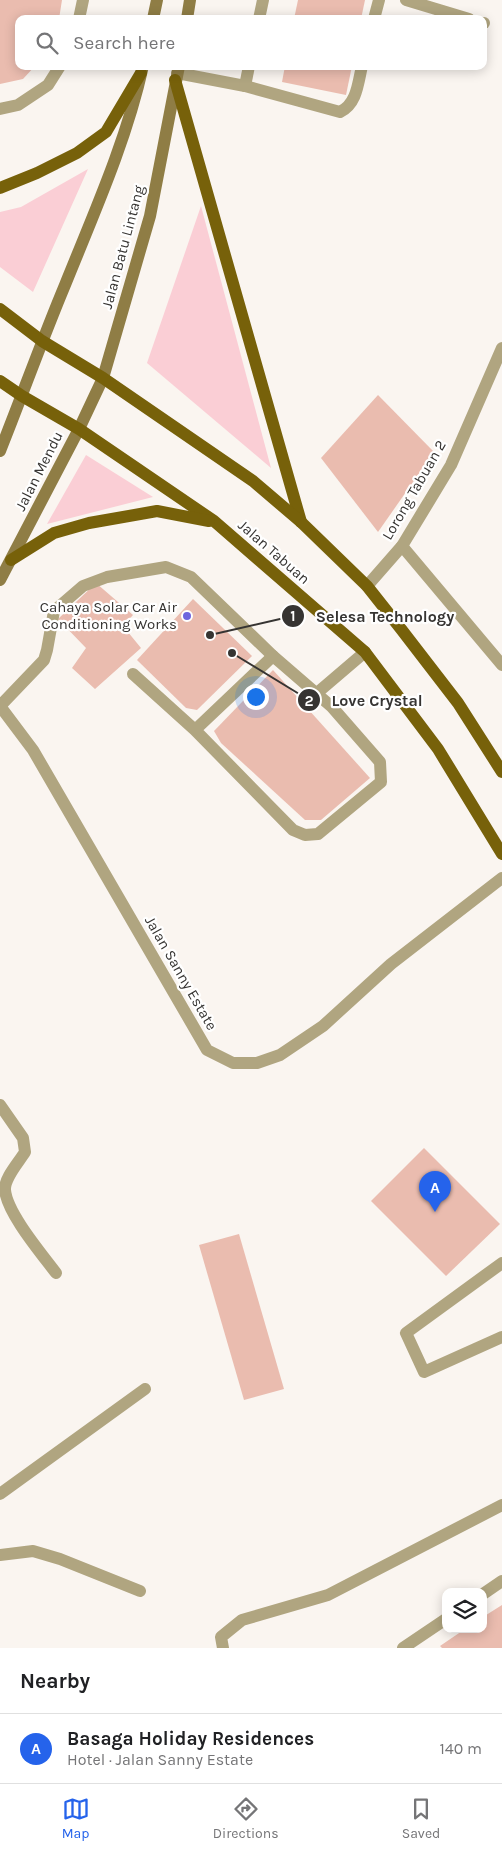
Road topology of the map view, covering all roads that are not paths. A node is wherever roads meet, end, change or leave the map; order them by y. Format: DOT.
graph roads {
  1 [pos="83,0"];
  2 [pos="156,0"];
  3 [pos="190,0"];
  4 [pos="263,0"];
  5 [pos="379,0"];
  6 [pos="406,0"];
  7 [pos="80,15"];
  8 [pos="154,15"];
  9 [pos="188,15"];
  10 [pos="260,15"];
  11 [pos="375,15"];
  12 [pos="456,15"];
  13 [pos="57,70"];
  14 [pos="142,70"];
  15 [pos="248,70"];
  16 [pos="361,70"];
  17 [pos="177,73"];
  18 [pos="245,86"];
  19 [pos="0,110"];
  20 [pos="0,188"];
  21 [pos="0,310"];
  22 [pos="42,341"];
  23 [pos="502,348"];
  24 [pos="104,378"];
  25 [pos="0,381"];
  26 [pos="22,396"];
  27 [pos="79,429"];
  28 [pos="0,451"];
  29 [pos="214,522"];
  30 [pos="301,522"];
  31 [pos="402,546"];
  32 [pos="11,560"];
  33 [pos="0,580"];
  34 [pos="367,586"];
  35 [pos="365,652"];
  36 [pos="273,656"];
  37 [pos="502,665"];
  38 [pos="133,674"];
  39 [pos="317,693"];
  40 [pos="0,706"];
  41 [pos="195,730"];
  42 [pos="502,772"];
  43 [pos="502,854"];
  44 [pos="502,878"];
  45 [pos="0,1104"];
  46 [pos="502,1263"];
  47 [pos="56,1272"];
  48 [pos="502,1337"];
  49 [pos="144,1390"];
  50 [pos="0,1494"];
  51 [pos="502,1505"];
  52 [pos="0,1555"];
  53 [pos="502,1581"];
  54 [pos="140,1591"];
  55 [pos="487,1591"];
  56 [pos="442,1622"];
  57 [pos="222,1648"];
  58 [pos="403,1648"];
  1 -- 7 [label="street"];
  2 -- 8 [label="main road"];
  3 -- 9 [label="main road"];
  4 -- 10 [label="street"];
  5 -- 11 [label="street"];
  6 -- 12 [label="street"];
  13 -- 19 [label="street"];
  14 -- 20 [label="main road"];
  14 -- 22 [label="main road"];
  15 -- 18 [label="street"];
  16 -- 18 [label="street"];
  17 -- 18 [label="street"];
  17 -- 24 [label="main road, Jalan Batu Lintang"];
  17 -- 30 [label="main road"];
  21 -- 22 [label="main road"];
  22 -- 24 [label="main road"];
  22 -- 26 [label="main road"];
  23 -- 31 [label="street, Lorong Tabuan 2"];
  24 -- 27 [label="main road, Jalan Batu Lintang"];
  24 -- 30 [label="main road"];
  25 -- 26 [label="main road, Jalan Tabuan"];
  26 -- 27 [label="main road, Jalan Tabuan"];
  26 -- 28 [label="main road"];
  27 -- 29 [label="main road, Jalan Tabuan"];
  27 -- 32 [label="main road, Jalan Mendu"];
  29 -- 32 [label="main road"];
  29 -- 35 [label="main road, Jalan Tabuan"];
  30 -- 34 [label="main road"];
  31 -- 34 [label="street, Lorong Tabuan 2"];
  31 -- 37 [label="street"];
  32 -- 33 [label="main road, Jalan Mendu"];
  34 -- 42 [label="main road"];
  35 -- 39 [label="street"];
  35 -- 43 [label="main road, Jalan Tabuan"];
  36 -- 39 [label="street"];
  36 -- 40 [label="street"];
  36 -- 41 [label="street"];
  38 -- 41 [label="street"];
  39 -- 41 [label="street"];
  40 -- 44 [label="street, Jalan Sanny Estate"];
  45 -- 47 [label="street"];
  46 -- 48 [label="street"];
  49 -- 50 [label="street"];
  51 -- 57 [label="street"];
  52 -- 54 [label="street"];
  53 -- 55 [label="street"];
  56 -- 58 [label="street"];
}
